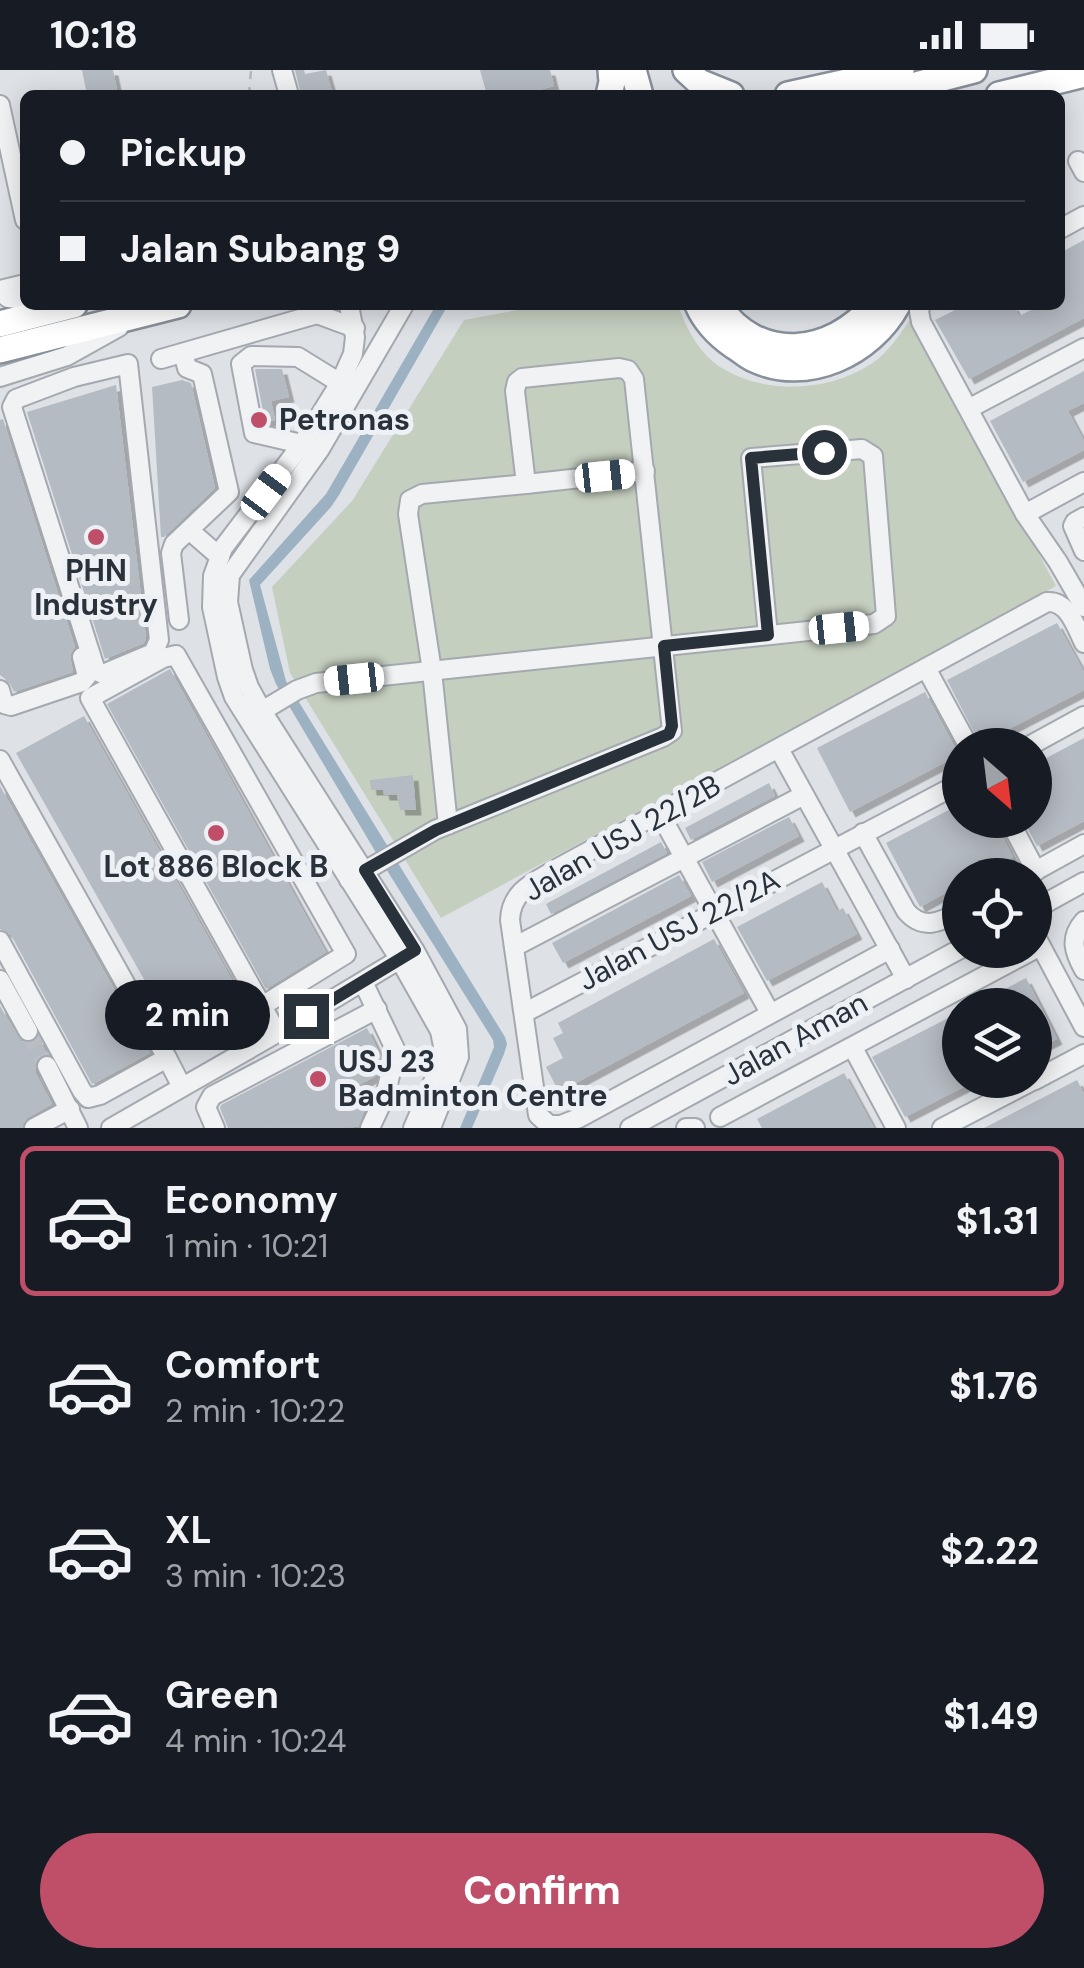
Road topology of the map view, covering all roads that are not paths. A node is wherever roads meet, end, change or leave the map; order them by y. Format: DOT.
graph roads {
  1 [pos="686,70"];
  2 [pos="902,70"];
  3 [pos="974,70"];
  4 [pos="1084,74"];
  5 [pos="719,90"];
  6 [pos="834,90"];
  7 [pos="896,90"];
  8 [pos="1028,90"];
  9 [pos="0,106"];
  10 [pos="20,197"];
  11 [pos="54,310"];
  12 [pos="158,310"];
  13 [pos="350,310"];
  14 [pos="401,310"];
  15 [pos="701,310"];
  16 [pos="720,310"];
  17 [pos="870,310"];
  18 [pos="894,310"];
  19 [pos="919,310"];
  20 [pos="138,315"];
  21 [pos="0,324"];
  22 [pos="355,328"];
  23 [pos="732,334"];
  24 [pos="1084,348"];
  25 [pos="0,350"];
  26 [pos="183,353"];
  27 [pos="68,356"];
  28 [pos="161,359"];
  29 [pos="0,377"];
  30 [pos="74,377"];
  31 [pos="349,384"];
  32 [pos="0,407"];
  33 [pos="970,408"];
  34 [pos="311,446"];
  35 [pos="645,471"];
  36 [pos="1084,482"];
  37 [pos="526,484"];
  38 [pos="1025,514"];
  39 [pos="1084,517"];
  40 [pos="196,523"];
  41 [pos="229,540"];
  42 [pos="1084,551"];
  43 [pos="220,557"];
  44 [pos="1084,607"];
  45 [pos="179,620"];
  46 [pos="768,635"];
  47 [pos="1084,643"];
  48 [pos="664,646"];
  49 [pos="926,668"];
  50 [pos="432,671"];
  51 [pos="0,690"];
  52 [pos="262,711"];
  53 [pos="1084,716"];
  54 [pos="959,728"];
  55 [pos="1052,734"];
  56 [pos="779,750"];
  57 [pos="0,760"];
  58 [pos="942,791"];
  59 [pos="804,795"];
  60 [pos="660,814"];
  61 [pos="448,825"];
  62 [pos="863,832"];
  63 [pos="1084,844"];
  64 [pos="834,849"];
  65 [pos="684,859"];
  66 [pos="1052,862"];
  67 [pos="362,872"];
  68 [pos="1084,882"];
  69 [pos="1052,900"];
  70 [pos="713,911"];
  71 [pos="942,919"];
  72 [pos="1084,921"];
  73 [pos="0,941"];
  74 [pos="514,947"];
  75 [pos="890,949"];
  76 [pos="407,955"];
  77 [pos="942,959"];
  78 [pos="995,968"];
  79 [pos="1049,968"];
  80 [pos="1084,970"];
  81 [pos="906,978"];
  82 [pos="0,980"];
  83 [pos="363,982"];
  84 [pos="262,1006"];
  85 [pos="377,1010"];
  86 [pos="524,1012"];
  87 [pos="770,1013"];
  88 [pos="1084,1027"];
  89 [pos="28,1032"];
  90 [pos="277,1033"];
  91 [pos="854,1048"];
  92 [pos="1084,1054"];
  93 [pos="167,1058"];
  94 [pos="47,1066"];
  95 [pos="1052,1071"];
  96 [pos="182,1088"];
  97 [pos="705,1088"];
  98 [pos="1000,1098"];
  99 [pos="70,1109"];
  100 [pos="724,1122"];
  101 [pos="34,1128"];
  102 [pos="78,1128"];
  103 [pos="111,1128"];
  104 [pos="215,1128"];
  105 [pos="370,1128"];
  106 [pos="413,1128"];
  107 [pos="431,1128"];
  108 [pos="630,1128"];
  109 [pos="686,1128"];
  110 [pos="695,1128"];
  111 [pos="896,1128"];
  112 [pos="942,1128"];
  1 -- 5 [label="highway"];
  2 -- 6 [label="highway"];
  3 -- 7 [label="highway"];
  4 -- 8 [label="highway"];
  9 -- 10 [label="street"];
  11 -- 21 [label="highway"];
  12 -- 20 [label="highway"];
  13 -- 22 [label="street"];
  14 -- 31 [label="street"];
  15 -- 23 [label="highway"];
  16 -- 23 [label="highway"];
  17 -- 23 [label="highway"];
  18 -- 23 [label="highway"];
  19 -- 33 [label="street"];
  20 -- 25 [label="highway"];
  20 -- 27 [label="street"];
  22 -- 26 [label="street"];
  22 -- 31 [label="street"];
  24 -- 33 [label="street"];
  26 -- 28 [label="street"];
  26 -- 40 [label="street"];
  27 -- 29 [label="street"];
  27 -- 30 [label="street"];
  30 -- 30 [label="street"];
  31 -- 34 [label="street"];
  31 -- 34 [label="street"];
  32 -- 51 [label="street"];
  33 -- 38 [label="street"];
  34 -- 41 [label="street"];
  34 -- 52 [label="street"];
  35 -- 37 [label="street"];
  35 -- 37 [label="street"];
  35 -- 48 [label="street"];
  36 -- 38 [label="street"];
  37 -- 50 [label="street"];
  38 -- 44 [label="street"];
  39 -- 42 [label="street"];
  40 -- 41 [label="street"];
  40 -- 43 [label="street"];
  40 -- 45 [label="street"];
  41 -- 43 [label="street"];
  43 -- 67 [label="street"];
  46 -- 46 [label="street"];
  46 -- 48 [label="street"];
  47 -- 49 [label="street, Jalan USJ 22/2B"];
  48 -- 50 [label="street"];
  48 -- 61 [label="street"];
  49 -- 54 [label="street"];
  49 -- 56 [label="street, Jalan USJ 22/2B"];
  50 -- 52 [label="street"];
  50 -- 61 [label="street"];
  52 -- 67 [label="street"];
  53 -- 55 [label="street"];
  56 -- 59 [label="street"];
  56 -- 60 [label="street, Jalan USJ 22/2B"];
  57 -- 93 [label="street"];
  58 -- 62 [label="street, Jalan USJ 22/2A"];
  59 -- 64 [label="street"];
  59 -- 65 [label="street"];
  60 -- 65 [label="street"];
  60 -- 74 [label="street, Jalan USJ 22/2B"];
  61 -- 67 [label="street"];
  62 -- 64 [label="street, Jalan USJ 22/2A"];
  62 -- 71 [label="street"];
  63 -- 66 [label="street"];
  64 -- 70 [label="street, Jalan USJ 22/2A"];
  64 -- 75 [label="street"];
  65 -- 70 [label="street"];
  65 -- 74 [label="street"];
  67 -- 76 [label="street"];
  68 -- 69 [label="street"];
  70 -- 86 [label="street, Jalan USJ 22/2A"];
  70 -- 87 [label="street"];
  72 -- 80 [label="street"];
  73 -- 93 [label="street"];
  74 -- 86 [label="street, Jalan USJ 22/2B"];
  75 -- 81 [label="street"];
  75 -- 87 [label="street"];
  76 -- 83 [label="street"];
  76 -- 106 [label="street"];
  76 -- 107 [label="street"];
  77 -- 81 [label="street, Jalan Aman"];
  78 -- 91 [label="street"];
  79 -- 88 [label="street"];
  81 -- 97 [label="street, Jalan Aman"];
  82 -- 89 [label="street"];
  83 -- 85 [label="street"];
  83 -- 90 [label="street"];
  84 -- 84 [label="street"];
  84 -- 90 [label="street"];
  85 -- 104 [label="street"];
  85 -- 105 [label="street"];
  86 -- 87 [label="street, Jalan USJ 22/2B"];
  90 -- 96 [label="street"];
  91 -- 100 [label="street"];
  91 -- 111 [label="street"];
  92 -- 95 [label="street"];
  93 -- 96 [label="street"];
  94 -- 99 [label="street"];
  96 -- 103 [label="street"];
  97 -- 100 [label="street"];
  97 -- 108 [label="street, Jalan Aman"];
  98 -- 112 [label="street"];
  99 -- 101 [label="street"];
  99 -- 102 [label="street"];
  109 -- 110 [label="street"];
}
